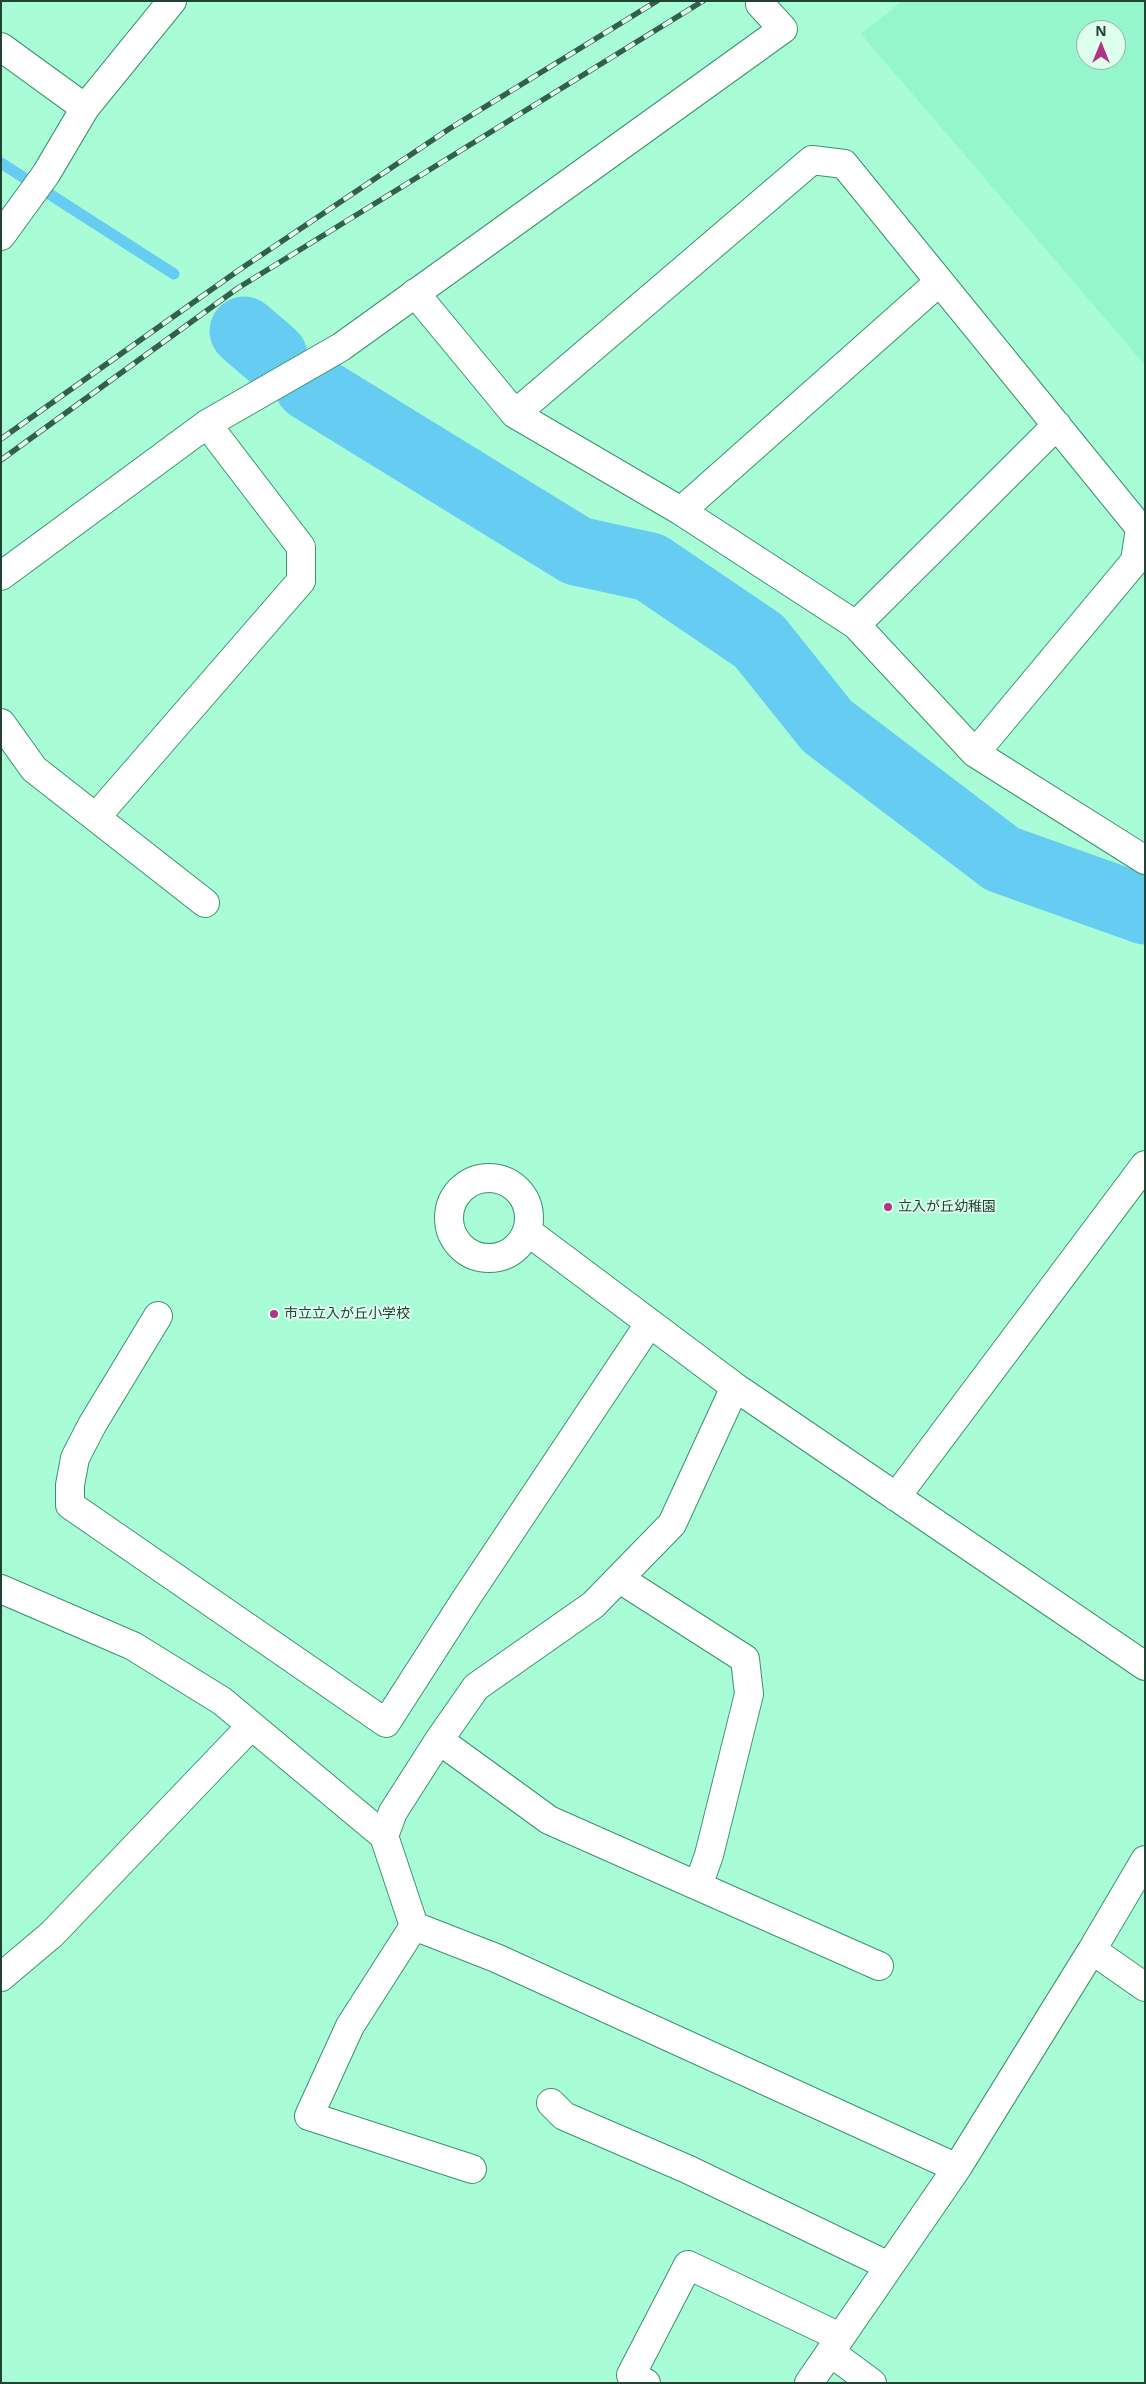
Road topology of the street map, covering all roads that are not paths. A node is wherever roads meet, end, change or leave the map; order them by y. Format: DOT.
graph roads {
  1 [pos="172,1"];
  2 [pos="760,4"];
  3 [pos="1,47"];
  4 [pos="85,108"];
  5 [pos="1,236"];
  6 [pos="939,282"];
  7 [pos="415,293"];
  8 [pos="515,414"];
  9 [pos="207,424"];
  10 [pos="1057,425"];
  11 [pos="681,511"];
  12 [pos="1,576"];
  13 [pos="856,625"];
  14 [pos="2,724"];
  15 [pos="975,753"];
  16 [pos="96,817"];
  17 [pos="1145,860"];
  18 [pos="206,903"];
  19 [pos="1142,1176"];
  20 [pos="527,1232"];
  21 [pos="158,1316"];
  22 [pos="649,1324"];
  23 [pos="735,1388"];
  24 [pos="896,1497"];
  25 [pos="620,1579"];
  26 [pos="1,1589"];
  27 [pos="1145,1666"];
  28 [pos="251,1726"];
  29 [pos="439,1740"];
  30 [pos="384,1836"];
  31 [pos="1145,1860"];
  32 [pos="698,1886"];
  33 [pos="414,1926"];
  34 [pos="1092,1950"];
  35 [pos="880,1966"];
  36 [pos="1,1977"];
  37 [pos="1145,1987"];
  38 [pos="551,2103"];
  39 [pos="957,2168"];
  40 [pos="472,2169"];
  41 [pos="890,2266"];
  42 [pos="835,2345"];
  43 [pos="638,2379"];
  44 [pos="809,2383"];
  45 [pos="872,2383"];
  1 -- 4 [label="street"];
  2 -- 7 [label="street"];
  3 -- 4 [label="street"];
  4 -- 5 [label="street"];
  6 -- 8 [label="street"];
  6 -- 10 [label="street"];
  6 -- 11 [label="street"];
  7 -- 8 [label="street"];
  7 -- 9 [label="street"];
  8 -- 11 [label="street"];
  9 -- 12 [label="street"];
  9 -- 16 [label="street"];
  10 -- 13 [label="street"];
  10 -- 15 [label="street"];
  11 -- 13 [label="street"];
  13 -- 15 [label="street"];
  14 -- 16 [label="street"];
  15 -- 17 [label="street"];
  16 -- 18 [label="street"];
  19 -- 24 [label="street"];
  20 -- 22 [label="street"];
  21 -- 22 [label="street"];
  22 -- 23 [label="street"];
  23 -- 24 [label="street"];
  23 -- 25 [label="street"];
  24 -- 27 [label="street"];
  25 -- 29 [label="street"];
  25 -- 32 [label="street"];
  26 -- 28 [label="street"];
  28 -- 30 [label="street"];
  28 -- 36 [label="street"];
  29 -- 30 [label="street"];
  29 -- 32 [label="street"];
  30 -- 33 [label="street"];
  31 -- 34 [label="street"];
  32 -- 35 [label="street"];
  33 -- 39 [label="street"];
  33 -- 40 [label="street"];
  34 -- 37 [label="street"];
  34 -- 39 [label="street"];
  38 -- 41 [label="street"];
  39 -- 41 [label="street"];
  41 -- 42 [label="street"];
  42 -- 43 [label="street"];
  42 -- 44 [label="street"];
  42 -- 45 [label="street"];
}
